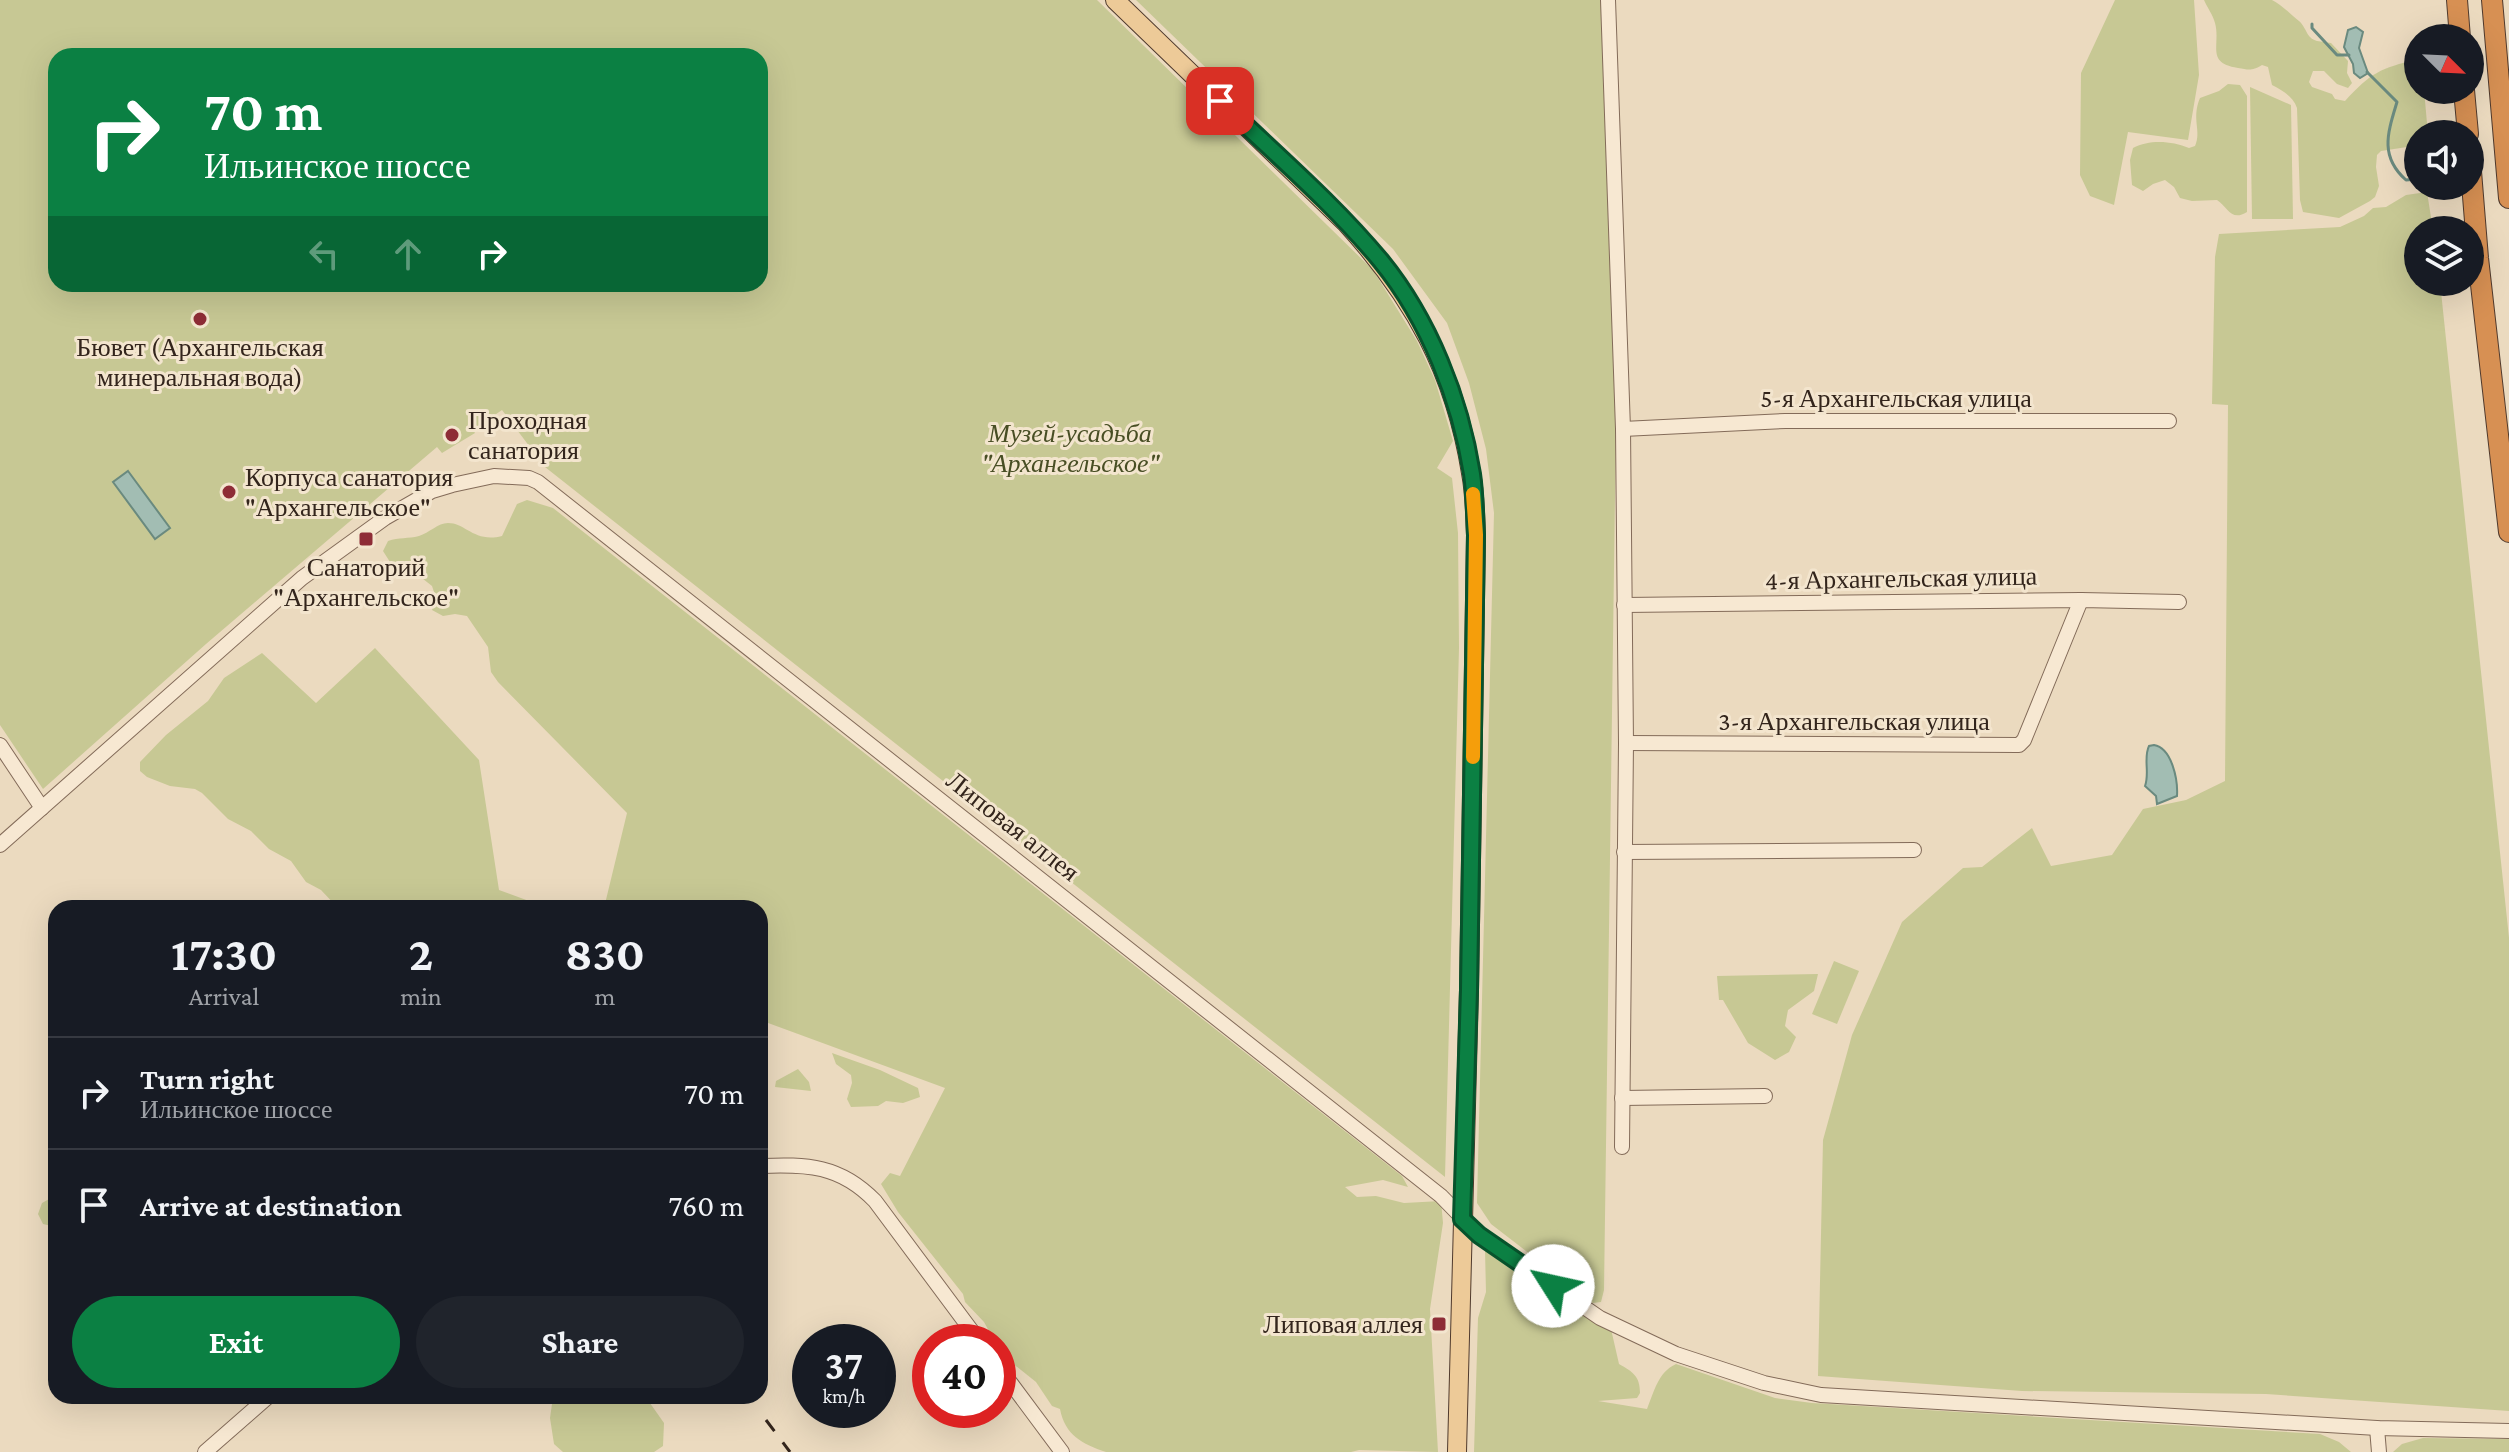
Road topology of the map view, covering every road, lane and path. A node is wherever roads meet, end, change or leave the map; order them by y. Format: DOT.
graph roads {
  1 [pos="1115,0"];
  2 [pos="1608,0"];
  3 [pos="2457,0"];
  4 [pos="2492,0"];
  5 [pos="2459,24"];
  6 [pos="2509,198"];
  7 [pos="2473,200"];
  8 [pos="2169,421"];
  9 [pos="1623,429"];
  10 [pos="2509,532"];
  11 [pos="2081,600"];
  12 [pos="2179,602"];
  13 [pos="1624,605"];
  14 [pos="1626,743"];
  15 [pos="0,745"];
  16 [pos="42,808"];
  17 [pos="0,845"];
  18 [pos="1914,850"];
  19 [pos="1624,852"];
  20 [pos="1765,1096"];
  21 [pos="1622,1098"];
  22 [pos="1622,1147"];
  23 [pos="768,1166"];
  24 [pos="1462,1219"];
  25 [pos="967,1324"];
  26 [pos="1016,1390"];
  27 [pos="260,1404"];
  28 [pos="2377,1428"];
  29 [pos="2509,1431"];
  30 [pos="205,1452"];
  31 [pos="1062,1452"];
  32 [pos="1457,1452"];
  33 [pos="2379,1452"];
  1 -- 24 [label="main road"];
  2 -- 9 [label="street"];
  3 -- 5 [label="highway"];
  4 -- 6 [label="highway"];
  7 -- 10 [label="highway"];
  8 -- 9 [label="street, 5-я Архангельская улица"];
  9 -- 13 [label="street"];
  11 -- 12 [label="street, 4-я Архангельская улица"];
  11 -- 13 [label="street, 4-я Архангельская улица"];
  11 -- 14 [label="street, 3-я Архангельская улица"];
  13 -- 14 [label="street"];
  14 -- 19 [label="street"];
  15 -- 16 [label="street"];
  16 -- 17 [label="street"];
  16 -- 24 [label="street, Липовая аллея"];
  18 -- 19 [label="street"];
  19 -- 21 [label="street"];
  20 -- 21 [label="street"];
  21 -- 22 [label="street"];
  23 -- 25 [label="street"];
  24 -- 28 [label="street, Липовая аллея"];
  24 -- 32 [label="main road"];
  26 -- 31 [label="street"];
  27 -- 30 [label="street"];
  28 -- 29 [label="street, Липовая аллея"];
  28 -- 33 [label="street"];
}
